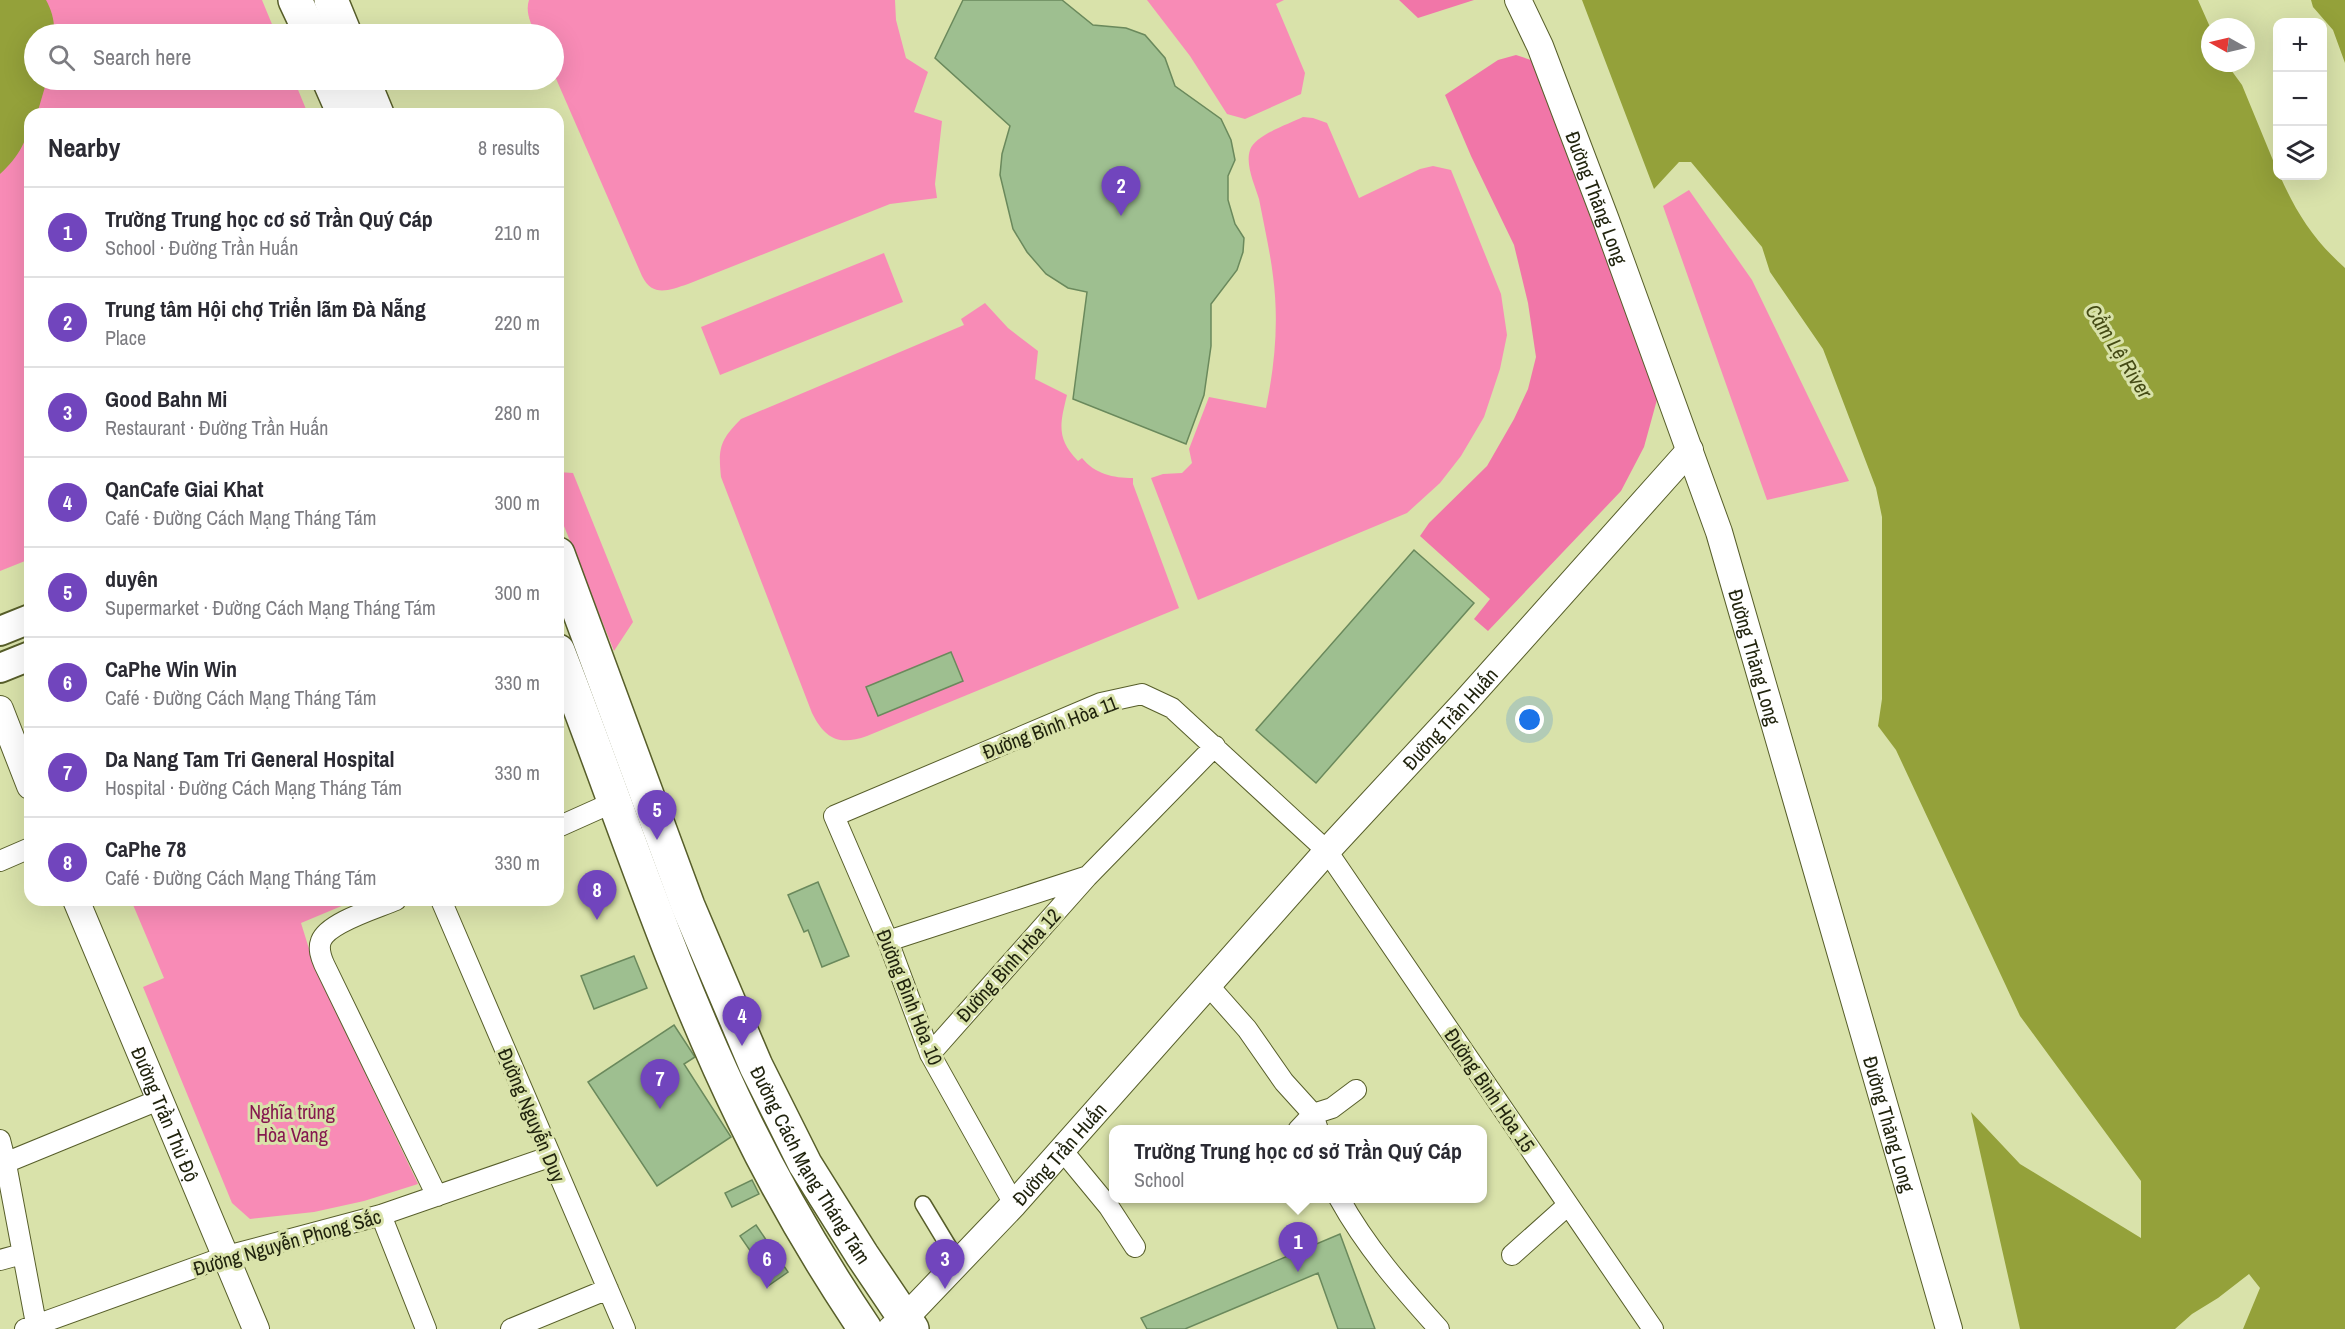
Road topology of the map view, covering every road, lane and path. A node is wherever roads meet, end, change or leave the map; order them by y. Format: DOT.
graph roads {
  1 [pos="295,0"];
  2 [pos="331,0"];
  3 [pos="1518,0"];
  4 [pos="306,24"];
  5 [pos="341,24"];
  6 [pos="333,90"];
  7 [pos="367,90"];
  8 [pos="341,108"];
  9 [pos="375,108"];
  10 [pos="1690,450"];
  11 [pos="564,569"];
  12 [pos="24,621"];
  13 [pos="0,631"];
  14 [pos="24,658"];
  15 [pos="564,667"];
  16 [pos="0,668"];
  17 [pos="0,709"];
  18 [pos="1215,746"];
  19 [pos="24,771"];
  20 [pos="616,801"];
  21 [pos="834,816"];
  22 [pos="564,824"];
  23 [pos="24,851"];
  24 [pos="1327,851"];
  25 [pos="0,861"];
  26 [pos="1087,877"];
  27 [pos="79,906"];
  28 [pos="381,906"];
  29 [pos="444,906"];
  30 [pos="888,940"];
  31 [pos="1208,985"];
  32 [pos="930,1054"];
  33 [pos="1356,1090"];
  34 [pos="161,1099"];
  35 [pos="1315,1122"];
  36 [pos="0,1140"];
  37 [pos="1062,1150"];
  38 [pos="549,1157"];
  39 [pos="3,1164"];
  40 [pos="437,1196"];
  41 [pos="1342,1203"];
  42 [pos="923,1204"];
  43 [pos="1014,1204"];
  44 [pos="1568,1205"];
  45 [pos="381,1215"];
  46 [pos="1135,1247"];
  47 [pos="22,1254"];
  48 [pos="1512,1255"];
  49 [pos="227,1257"];
  50 [pos="0,1260"];
  51 [pos="958,1262"];
  52 [pos="608,1289"];
  53 [pos="903,1325"];
  54 [pos="32,1328"];
  55 [pos="256,1329"];
  56 [pos="426,1329"];
  57 [pos="511,1329"];
  58 [pos="625,1329"];
  59 [pos="865,1329"];
  60 [pos="1439,1329"];
  61 [pos="1653,1329"];
  62 [pos="1948,1329"];
  1 -- 4 [label="highway"];
  2 -- 5 [label="highway"];
  3 -- 10 [label="street, Đường Thăng Long"];
  6 -- 8 [label="highway"];
  7 -- 9 [label="highway"];
  10 -- 24 [label="street, Đường Trần Huấn"];
  10 -- 62 [label="street, Đường Thăng Long"];
  11 -- 53 [label="highway, Đường Cách Mạng Tháng Tám"];
  12 -- 13 [label="main road"];
  14 -- 16 [label="main road"];
  15 -- 20 [label="highway, Đường Cách Mạng Tháng Tám"];
  17 -- 19 [label="street"];
  18 -- 21 [label="street, Đường Bình Hòa 11"];
  18 -- 24 [label="street, Đường Bình Hòa 11"];
  18 -- 26 [label="street, Đường Bình Hòa 12"];
  20 -- 22 [label="street"];
  20 -- 59 [label="highway, Đường Cách Mạng Tháng Tám"];
  21 -- 30 [label="street, Đường Bình Hòa 10"];
  23 -- 25 [label="street"];
  24 -- 31 [label="street, Đường Trần Huấn"];
  24 -- 44 [label="street, Đường Bình Hòa 15"];
  26 -- 30 [label="street, Đường Bình Hòa 12"];
  26 -- 32 [label="street, Đường Bình Hòa 12"];
  27 -- 34 [label="street, Đường Trần Thủ Độ"];
  28 -- 40 [label="street"];
  29 -- 38 [label="street, Đường Nguyễn Duy"];
  30 -- 32 [label="street, Đường Bình Hòa 10"];
  31 -- 35 [label="street"];
  31 -- 37 [label="street, Đường Trần Huấn"];
  32 -- 43 [label="street, Đường Bình Hòa 10"];
  33 -- 35 [label="street"];
  34 -- 39 [label="street"];
  34 -- 49 [label="street, Đường Trần Thủ Độ"];
  36 -- 39 [label="street"];
  37 -- 43 [label="street, Đường Trần Huấn"];
  37 -- 46 [label="street"];
  38 -- 40 [label="street, Đường Nguyễn Phong Sắc"];
  38 -- 52 [label="street, Đường Nguyễn Duy"];
  39 -- 47 [label="street"];
  40 -- 45 [label="street, Đường Nguyễn Phong Sắc"];
  41 -- 60 [label="street"];
  42 -- 51 [label="street"];
  43 -- 51 [label="street, Đường Trần Huấn"];
  44 -- 48 [label="street"];
  44 -- 61 [label="street, Đường Bình Hòa 15"];
  45 -- 49 [label="street, Đường Nguyễn Phong Sắc"];
  45 -- 56 [label="street"];
  47 -- 50 [label="street"];
  47 -- 54 [label="street"];
  49 -- 54 [label="street, Đường Nguyễn Phong Sắc"];
  49 -- 55 [label="street, Đường Trần Thủ Độ"];
  51 -- 53 [label="street, Đường Trần Huấn"];
  52 -- 57 [label="street"];
  52 -- 58 [label="street, Đường Nguyễn Duy"];
}
